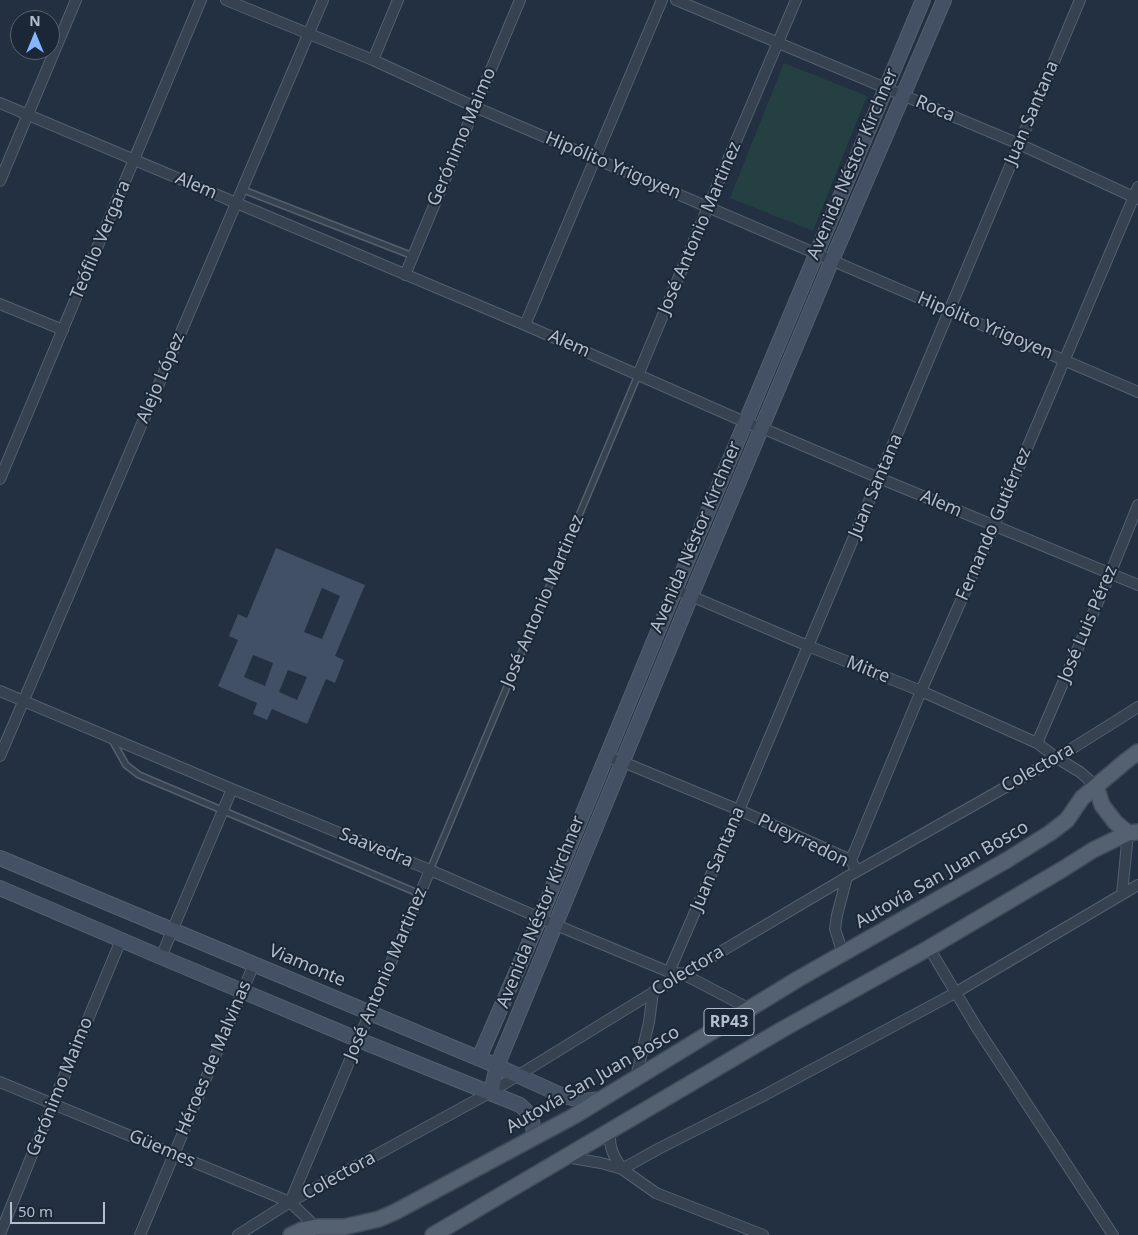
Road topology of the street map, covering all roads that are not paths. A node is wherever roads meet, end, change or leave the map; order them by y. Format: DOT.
graph roads {
  1 [pos="76,0"];
  2 [pos="202,0"];
  3 [pos="226,0"];
  4 [pos="323,0"];
  5 [pos="398,0"];
  6 [pos="520,0"];
  7 [pos="662,0"];
  8 [pos="676,0"];
  9 [pos="796,0"];
  10 [pos="923,0"];
  11 [pos="944,0"];
  12 [pos="1080,0"];
  13 [pos="308,34"];
  14 [pos="778,43"];
  15 [pos="373,60"];
  16 [pos="886,89"];
  17 [pos="904,96"];
  18 [pos="0,103"];
  19 [pos="475,107"];
  20 [pos="28,115"];
  21 [pos="1019,144"];
  22 [pos="595,159"];
  23 [pos="134,160"];
  24 [pos="0,181"];
  25 [pos="1138,187"];
  26 [pos="241,190"];
  27 [pos="1136,198"];
  28 [pos="235,203"];
  29 [pos="708,207"];
  30 [pos="817,255"];
  31 [pos="413,256"];
  32 [pos="832,260"];
  33 [pos="405,275"];
  34 [pos="0,304"];
  35 [pos="950,312"];
  36 [pos="525,325"];
  37 [pos="63,330"];
  38 [pos="1064,360"];
  39 [pos="638,375"];
  40 [pos="1138,392"];
  41 [pos="747,422"];
  42 [pos="762,428"];
  43 [pos="879,478"];
  44 [pos="0,479"];
  45 [pos="1138,505"];
  46 [pos="994,526"];
  47 [pos="1110,574"];
  48 [pos="1138,585"];
  49 [pos="675,590"];
  50 [pos="691,596"];
  51 [pos="808,646"];
  52 [pos="0,691"];
  53 [pos="921,691"];
  54 [pos="23,701"];
  55 [pos="1138,707"];
  56 [pos="110,738"];
  57 [pos="1037,743"];
  58 [pos="1138,752"];
  59 [pos="0,756"];
  60 [pos="607,757"];
  61 [pos="1057,758"];
  62 [pos="623,762"];
  63 [pos="1096,786"];
  64 [pos="232,789"];
  65 [pos="222,810"];
  66 [pos="739,810"];
  67 [pos="1133,832"];
  68 [pos="0,858"];
  69 [pos="851,860"];
  70 [pos="430,870"];
  71 [pos="858,871"];
  72 [pos="847,877"];
  73 [pos="1138,885"];
  74 [pos="0,888"];
  75 [pos="420,894"];
  76 [pos="1122,894"];
  77 [pos="540,918"];
  78 [pos="556,925"];
  79 [pos="172,930"];
  80 [pos="121,940"];
  81 [pos="929,948"];
  82 [pos="843,954"];
  83 [pos="161,957"];
  84 [pos="254,964"];
  85 [pos="669,972"];
  86 [pos="683,974"];
  87 [pos="242,991"];
  88 [pos="653,992"];
  89 [pos="955,993"];
  90 [pos="750,1009"];
  91 [pos="370,1013"];
  92 [pos="359,1040"];
  93 [pos="479,1058"];
  94 [pos="497,1066"];
  95 [pos="518,1076"];
  96 [pos="636,1078"];
  97 [pos="0,1082"];
  98 [pos="491,1092"];
  99 [pos="602,1099"];
  100 [pos="53,1103"];
  101 [pos="610,1131"];
  102 [pos="534,1137"];
  103 [pos="174,1155"];
  104 [pos="566,1157"];
  105 [pos="622,1169"];
  106 [pos="290,1202"];
  107 [pos="320,1231"];
  108 [pos="0,1234"];
  109 [pos="140,1235"];
  110 [pos="238,1235"];
  111 [pos="291,1235"];
  112 [pos="432,1235"];
  113 [pos="763,1235"];
  114 [pos="1113,1235"];
  1 -- 20 [label="street"];
  2 -- 23 [label="street, Teófilo Vergara"];
  3 -- 13 [label="street, Hipólito Yrigoyen"];
  4 -- 13 [label="street, Alejo López"];
  5 -- 15 [label="street"];
  6 -- 19 [label="street, Gerónimo Maimo"];
  7 -- 22 [label="street"];
  8 -- 14 [label="street, Roca"];
  9 -- 14 [label="street, José Antonio Martinez"];
  10 -- 16 [label="street, Avenida Néstor Kirchner"];
  11 -- 17 [label="street, Avenida Néstor Kirchner"];
  12 -- 21 [label="street, Juan Santana"];
  13 -- 15 [label="street, Hipólito Yrigoyen"];
  13 -- 26 [label="street, Alejo López"];
  14 -- 16 [label="street, Roca"];
  14 -- 29 [label="street, José Antonio Martinez"];
  15 -- 19 [label="street, Hipólito Yrigoyen"];
  16 -- 17 [label="street, Roca"];
  16 -- 30 [label="street, Avenida Néstor Kirchner"];
  17 -- 21 [label="street, Roca"];
  17 -- 32 [label="street, Avenida Néstor Kirchner"];
  18 -- 20 [label="street, Alem"];
  19 -- 22 [label="street, Hipólito Yrigoyen"];
  19 -- 31 [label="street, Gerónimo Maimo"];
  20 -- 23 [label="street, Alem"];
  20 -- 24 [label="street"];
  21 -- 27 [label="street, Roca"];
  21 -- 35 [label="street, Juan Santana"];
  22 -- 29 [label="street, Hipólito Yrigoyen"];
  22 -- 36 [label="street"];
  23 -- 28 [label="street, Alem"];
  23 -- 37 [label="street, Teófilo Vergara"];
  25 -- 27 [label="street, Fernando Gutiérrez"];
  26 -- 28 [label="street, Alejo López"];
  26 -- 31 [label="lane"];
  27 -- 38 [label="street, Fernando Gutiérrez"];
  28 -- 33 [label="street, Alem"];
  28 -- 54 [label="street, Alejo López"];
  29 -- 30 [label="street, Hipólito Yrigoyen"];
  29 -- 39 [label="street, José Antonio Martinez"];
  30 -- 32 [label="street, Hipólito Yrigoyen"];
  30 -- 41 [label="street, Avenida Néstor Kirchner"];
  31 -- 33 [label="street, Gerónimo Maimo"];
  32 -- 35 [label="street, Hipólito Yrigoyen"];
  32 -- 42 [label="street, Avenida Néstor Kirchner"];
  33 -- 36 [label="street, Alem"];
  34 -- 37 [label="street"];
  35 -- 38 [label="street, Hipólito Yrigoyen"];
  35 -- 43 [label="street, Juan Santana"];
  36 -- 39 [label="street, Alem"];
  37 -- 44 [label="street, Teófilo Vergara"];
  38 -- 40 [label="street, Hipólito Yrigoyen"];
  38 -- 46 [label="street, Fernando Gutiérrez"];
  39 -- 41 [label="street, Alem"];
  39 -- 70 [label="lane, José Antonio Martinez"];
  41 -- 42 [label="street, Alem"];
  41 -- 49 [label="street, Avenida Néstor Kirchner"];
  42 -- 43 [label="street, Alem"];
  42 -- 50 [label="street, Avenida Néstor Kirchner"];
  43 -- 46 [label="street, Alem"];
  43 -- 51 [label="street, Juan Santana"];
  45 -- 47 [label="street, José Luis Pérez"];
  46 -- 47 [label="street, Alem"];
  46 -- 53 [label="street, Fernando Gutiérrez"];
  47 -- 48 [label="street, Alem"];
  47 -- 57 [label="street, José Luis Pérez"];
  49 -- 50 [label="street, Mitre"];
  49 -- 60 [label="street, Avenida Néstor Kirchner"];
  50 -- 51 [label="street, Mitre"];
  50 -- 62 [label="street, Avenida Néstor Kirchner"];
  51 -- 53 [label="street, Mitre"];
  51 -- 66 [label="street, Juan Santana"];
  52 -- 54 [label="street, Saavedra"];
  53 -- 57 [label="street, Mitre"];
  53 -- 69 [label="street, Fernando Gutiérrez"];
  54 -- 56 [label="street, Saavedra"];
  54 -- 59 [label="street, Alejo López"];
  55 -- 61 [label="street, Colectora"];
  56 -- 64 [label="street, Saavedra"];
  56 -- 65 [label="lane"];
  57 -- 61 [label="street, Mitre"];
  58 -- 63 [label="main road, Autovía San Juan Bosco / RP43"];
  60 -- 62 [label="street, Pueyrredon"];
  60 -- 77 [label="street, Avenida Néstor Kirchner"];
  61 -- 63 [label="street, Mitre"];
  61 -- 71 [label="street, Colectora"];
  62 -- 66 [label="street, Pueyrredon"];
  62 -- 78 [label="street, Avenida Néstor Kirchner"];
  63 -- 67 [label="main road"];
  63 -- 82 [label="main road, Autovía San Juan Bosco / RP43"];
  64 -- 65 [label="street"];
  64 -- 70 [label="street, Saavedra"];
  65 -- 75 [label="lane"];
  65 -- 79 [label="street"];
  66 -- 69 [label="street, Pueyrredon"];
  66 -- 85 [label="street, Juan Santana"];
  67 -- 76 [label="street"];
  67 -- 81 [label="main road, RP43"];
  68 -- 79 [label="street, Viamonte"];
  69 -- 71 [label="street, Pueyrredon"];
  70 -- 75 [label="street, José Antonio Martinez"];
  70 -- 77 [label="street, Saavedra"];
  71 -- 72 [label="street, Colectora"];
  72 -- 82 [label="street"];
  72 -- 86 [label="street, Colectora"];
  73 -- 76 [label="street"];
  74 -- 80 [label="street"];
  75 -- 91 [label="street, José Antonio Martinez"];
  76 -- 89 [label="street"];
  77 -- 78 [label="street, Saavedra"];
  77 -- 93 [label="street, Avenida Néstor Kirchner"];
  78 -- 85 [label="street, Saavedra"];
  78 -- 94 [label="street, Avenida Néstor Kirchner"];
  79 -- 83 [label="street"];
  79 -- 84 [label="street, Viamonte"];
  80 -- 83 [label="street"];
  80 -- 100 [label="street, Gerónimo Maimo"];
  81 -- 89 [label="street"];
  81 -- 101 [label="main road, RP43"];
  82 -- 90 [label="main road, Autovía San Juan Bosco / RP43"];
  83 -- 87 [label="street"];
  84 -- 87 [label="street, Héroes de Malvinas"];
  84 -- 91 [label="street, Viamonte"];
  85 -- 86 [label="street, Saavedra"];
  86 -- 88 [label="street, Colectora"];
  86 -- 90 [label="street, Saavedra"];
  87 -- 92 [label="street"];
  87 -- 103 [label="street, Héroes de Malvinas"];
  88 -- 95 [label="street, Colectora"];
  88 -- 96 [label="street"];
  89 -- 105 [label="street"];
  89 -- 114 [label="street"];
  90 -- 96 [label="main road, Autovía San Juan Bosco / RP43"];
  91 -- 92 [label="street, José Antonio Martinez"];
  91 -- 93 [label="street, Viamonte"];
  92 -- 98 [label="street"];
  92 -- 106 [label="street, José Antonio Martinez"];
  93 -- 94 [label="street, Viamonte"];
  94 -- 95 [label="street, Viamonte"];
  94 -- 98 [label="street, Avenida Néstor Kirchner"];
  95 -- 98 [label="street, Colectora"];
  95 -- 99 [label="street, Viamonte"];
  96 -- 99 [label="main road, Autovía San Juan Bosco / RP43"];
  97 -- 100 [label="street, Güemes"];
  98 -- 102 [label="street"];
  98 -- 106 [label="street, Colectora"];
  99 -- 102 [label="main road, Autovía San Juan Bosco / RP43"];
  100 -- 103 [label="street, Güemes"];
  100 -- 108 [label="street, Gerónimo Maimo"];
  101 -- 104 [label="main road, RP43"];
  101 -- 105 [label="street"];
  102 -- 107 [label="main road, Autovía San Juan Bosco / RP43"];
  103 -- 106 [label="street, Güemes"];
  103 -- 109 [label="street, Héroes de Malvinas"];
  104 -- 105 [label="street"];
  104 -- 112 [label="main road, RP43"];
  105 -- 113 [label="street"];
  106 -- 107 [label="street, Güemes"];
  106 -- 110 [label="street, Colectora"];
  107 -- 111 [label="main road, Autovía San Juan Bosco / RP43"];
}
